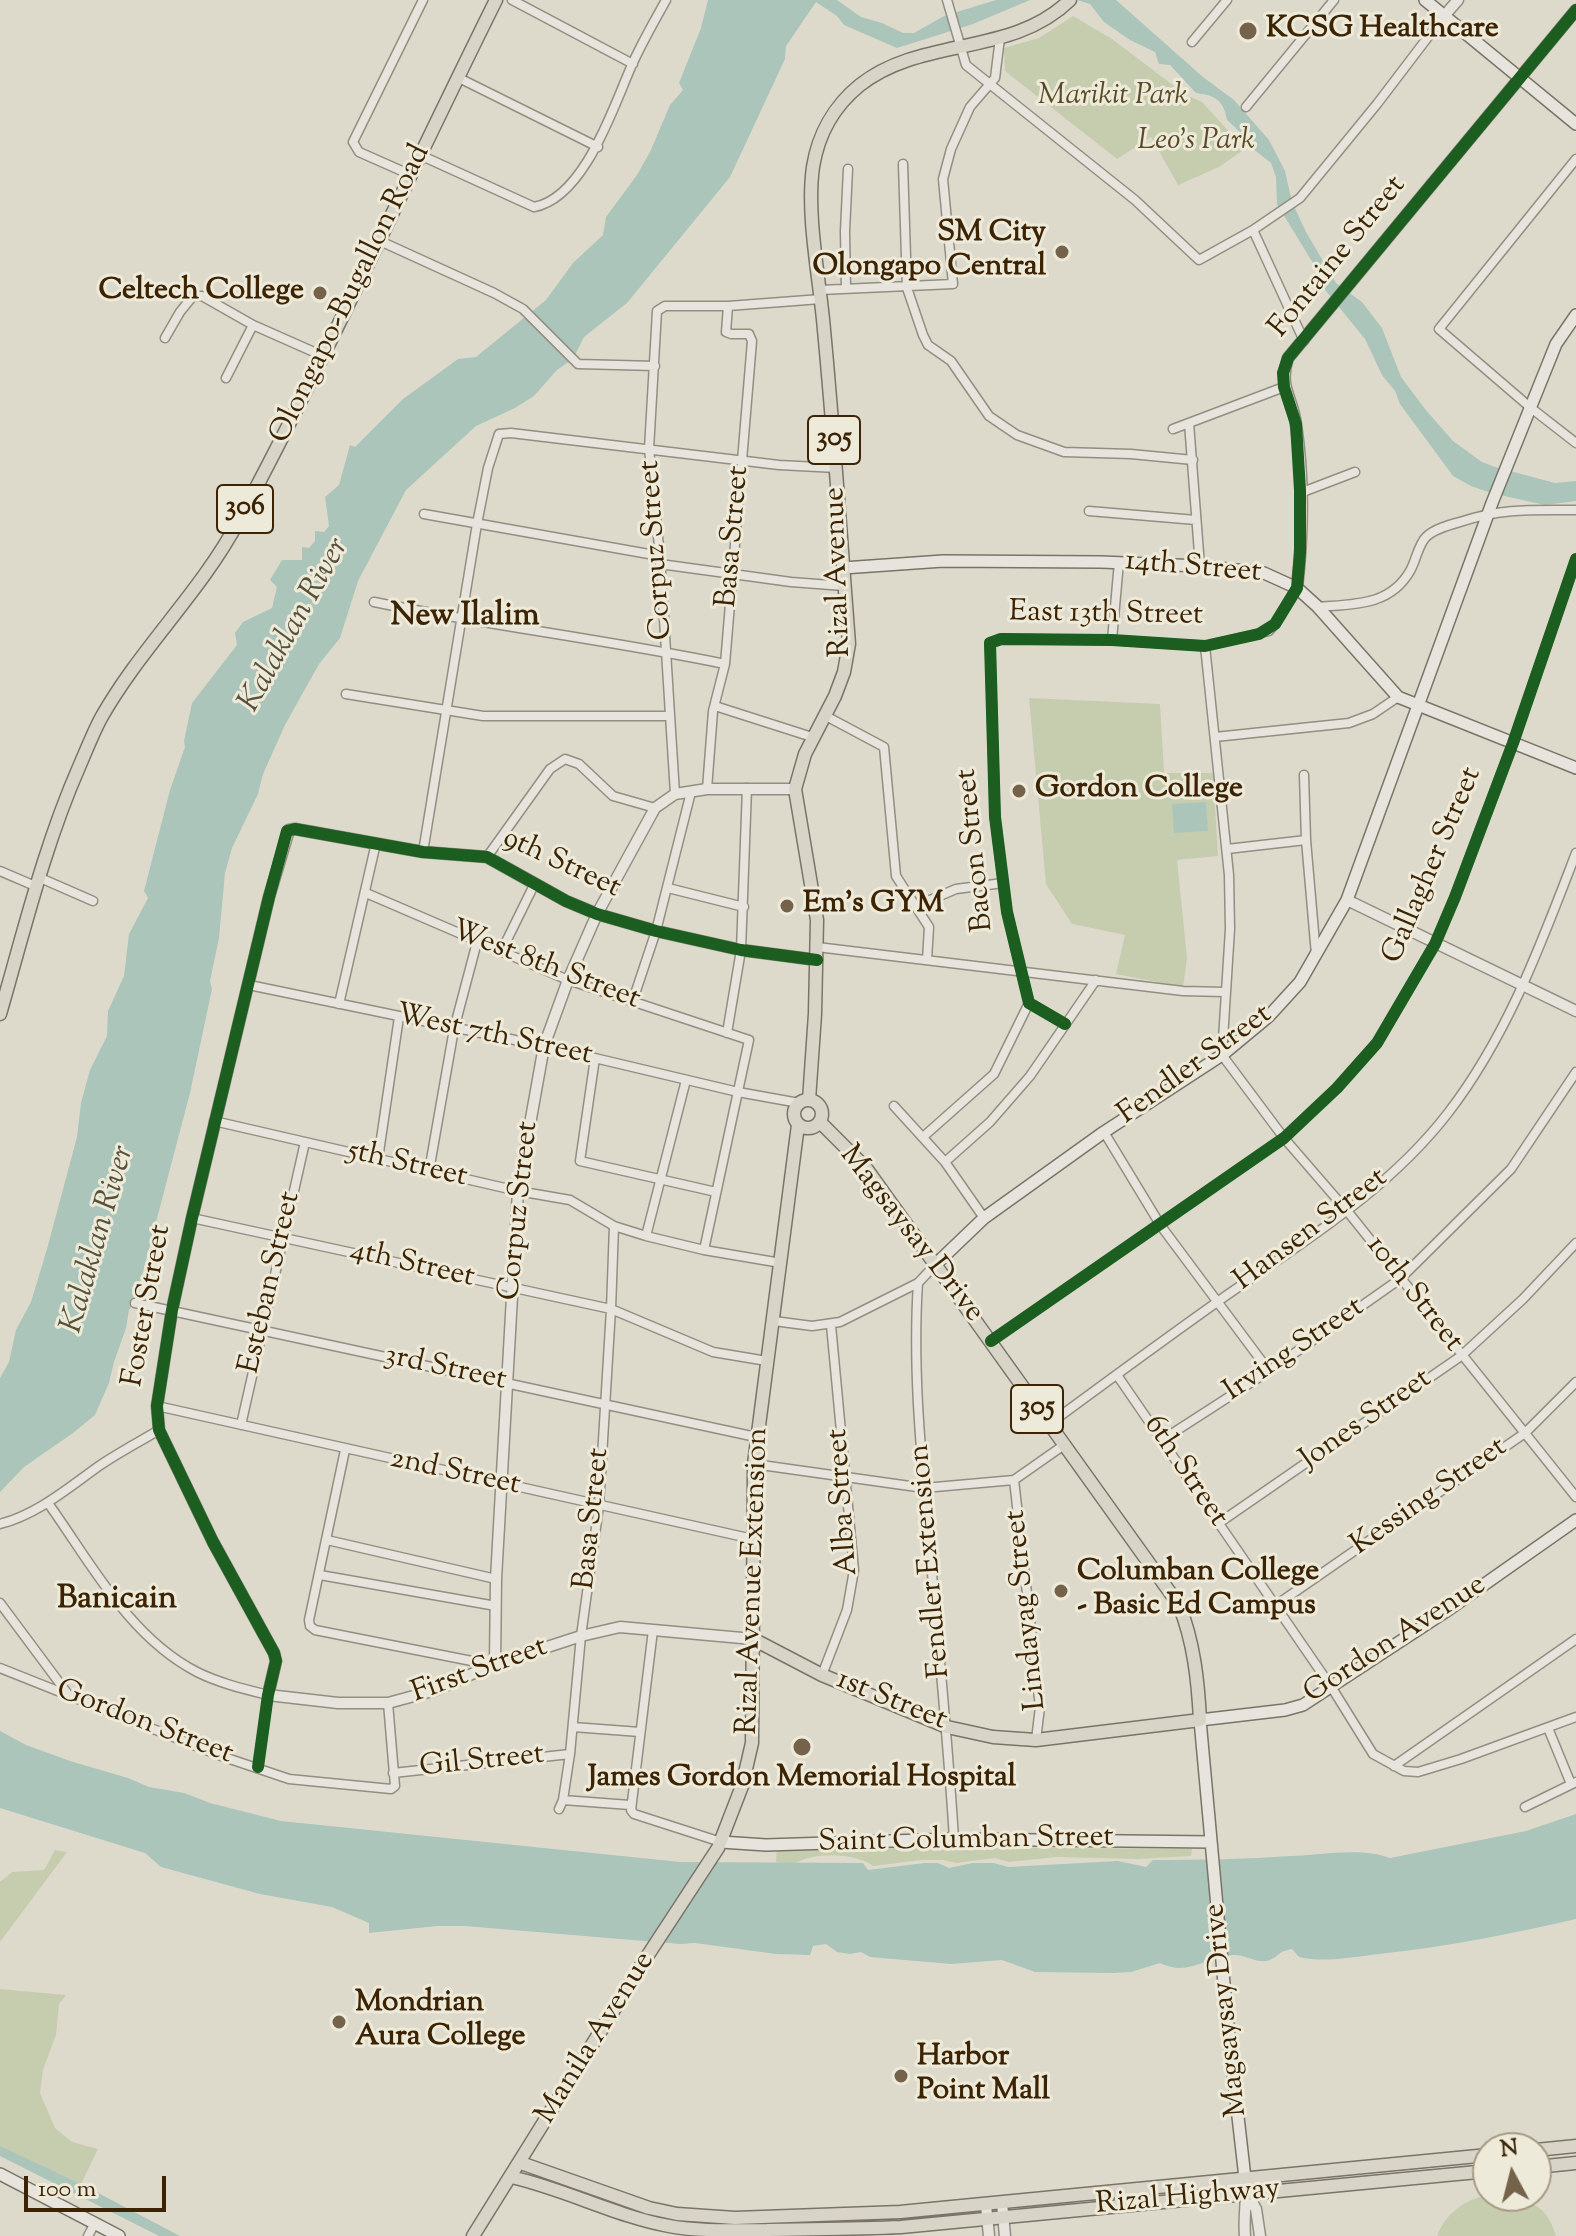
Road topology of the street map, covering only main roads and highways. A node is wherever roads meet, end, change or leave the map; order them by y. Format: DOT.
graph roads {
  1 [pos="496,0"];
  2 [pos="1070,0"];
  3 [pos="1425,0"];
  4 [pos="1576,124"];
  5 [pos="1576,315"];
  6 [pos="843,568"];
  7 [pos="1419,707"];
  8 [pos="1576,768"];
  9 [pos="0,1014"];
  10 [pos="804,1102"];
  11 [pos="820,1122"];
  12 [pos="798,1125"];
  13 [pos="936,1264"];
  14 [pos="1576,1520"];
  15 [pos="753,1639"];
  16 [pos="1200,1720"];
  17 [pos="721,1842"];
  18 [pos="1211,1842"];
  19 [pos="1576,2146"];
  20 [pos="1552,2148"];
  21 [pos="1472,2157"];
  22 [pos="521,2163"];
  23 [pos="1576,2163"];
  24 [pos="1552,2165"];
  25 [pos="1472,2172"];
  26 [pos="0,2174"];
  27 [pos="511,2177"];
  28 [pos="1245,2178"];
  29 [pos="818,2233"];
  30 [pos="119,2236"];
  31 [pos="473,2236"];
  1 -- 9 [label="main road, Olongapo-Bugallon Road / 306"];
  2 -- 6 [label="main road, Rizal Avenue / 305"];
  3 -- 4 [label="main road"];
  5 -- 7 [label="main road, Fendler Street"];
  6 -- 7 [label="main road, 14th Street"];
  6 -- 10 [label="main road, Rizal Avenue / 305"];
  7 -- 8 [label="main road, 14th Street"];
  7 -- 13 [label="main road, Fendler Street"];
  10 -- 11 [label="main road, 305"];
  10 -- 12 [label="main road, 305"];
  11 -- 12 [label="main road"];
  11 -- 13 [label="main road, Magsaysay Drive / 305"];
  12 -- 15 [label="main road, Rizal Avenue Extension"];
  13 -- 16 [label="main road, Magsaysay Drive / 305"];
  14 -- 16 [label="main road, Gordon Avenue"];
  15 -- 16 [label="main road, 1st Street"];
  15 -- 17 [label="main road, Rizal Avenue Extension"];
  16 -- 18 [label="main road, 305"];
  17 -- 18 [label="main road, Saint Columban Street"];
  17 -- 22 [label="main road, Manila Avenue"];
  18 -- 28 [label="main road, Magsaysay Drive"];
  19 -- 20 [label="main road"];
  21 -- 28 [label="main road, Rizal Highway"];
  22 -- 27 [label="main road, Manila Avenue"];
  22 -- 28 [label="main road, Rizal Highway"];
  23 -- 24 [label="main road"];
  25 -- 29 [label="main road, Rizal Highway"];
  26 -- 30 [label="main road"];
  27 -- 29 [label="main road, Rizal Highway"];
  27 -- 31 [label="main road, Manila Avenue"];
}
